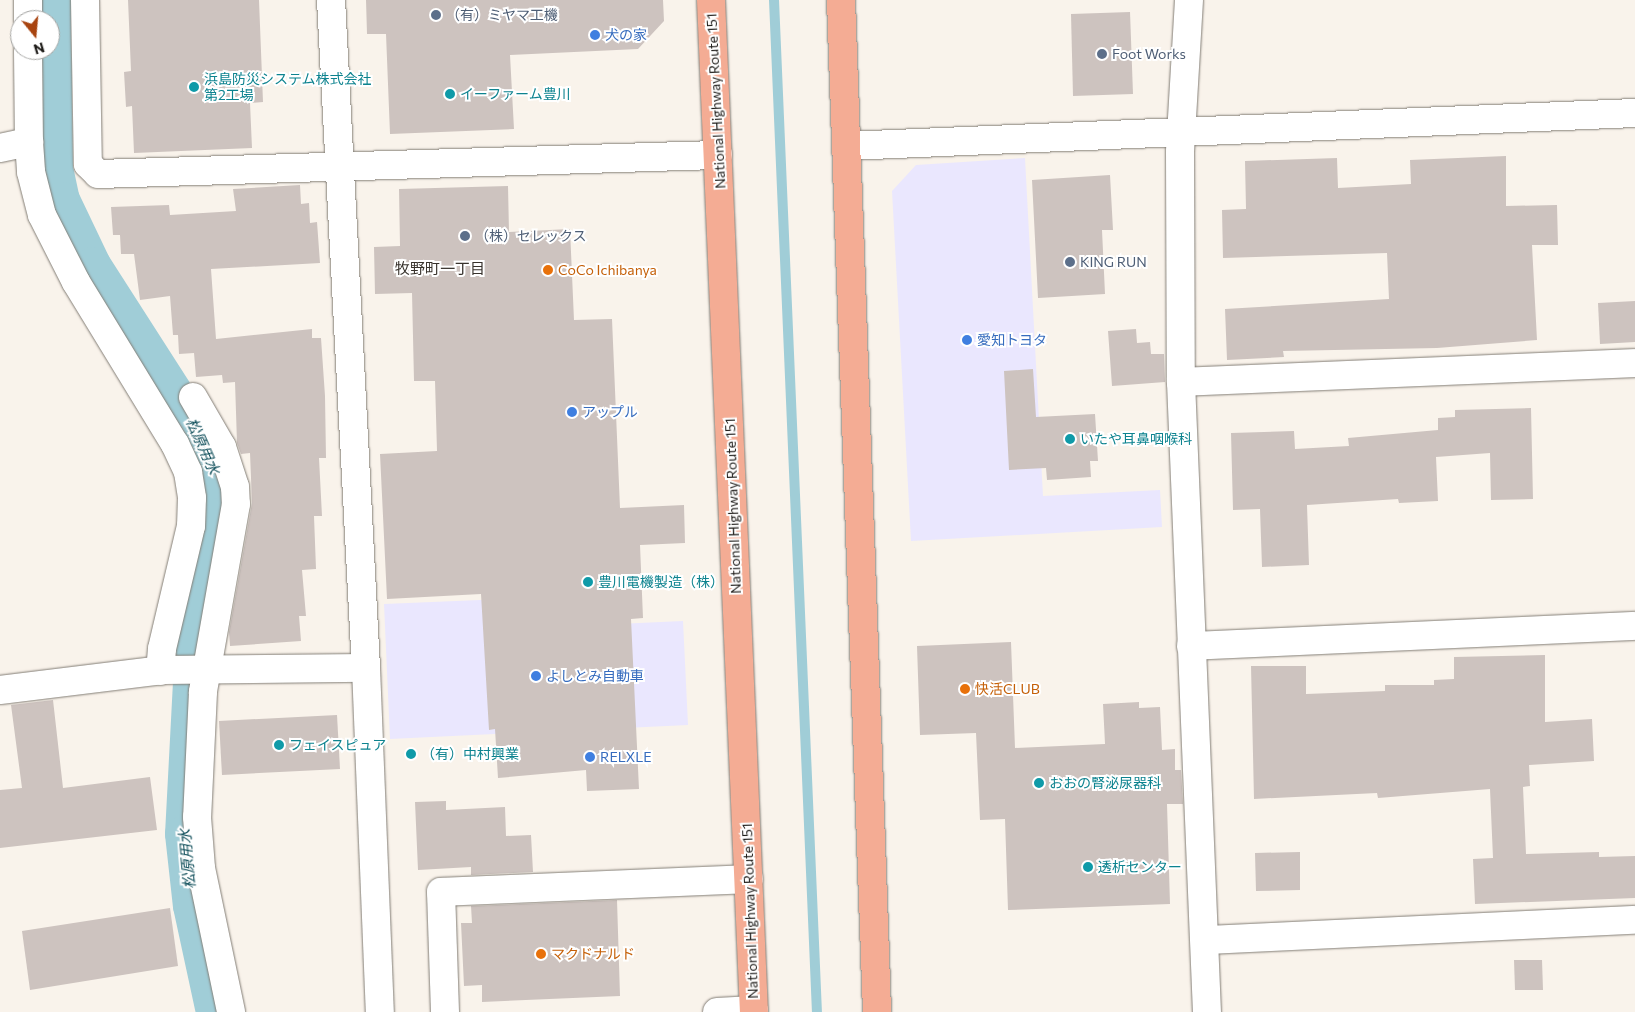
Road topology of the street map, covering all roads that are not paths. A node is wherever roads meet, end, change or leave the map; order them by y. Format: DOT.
graph roads {
  1 [pos="86,0"];
  2 [pos="331,0"];
  3 [pos="711,0"];
  4 [pos="841,0"];
  5 [pos="1189,0"];
  6 [pos="28,60"];
  7 [pos="1635,113"];
  8 [pos="1181,131"];
  9 [pos="29,142"];
  10 [pos="847,146"];
  11 [pos="0,148"];
  12 [pos="718,155"];
  13 [pos="338,166"];
  14 [pos="1635,363"];
  15 [pos="1181,382"];
  16 [pos="193,397"];
  17 [pos="1635,626"];
  18 [pos="1191,646"];
  19 [pos="366,668"];
  20 [pos="207,669"];
  21 [pos="162,670"];
  22 [pos="0,690"];
  23 [pos="749,879"];
  24 [pos="1635,920"];
  25 [pos="1206,940"];
  26 [pos="754,1011"];
  27 [pos="231,1012"];
  28 [pos="380,1012"];
  29 [pos="445,1012"];
  30 [pos="718,1012"];
  31 [pos="877,1012"];
  32 [pos="1206,1012"];
  1 -- 13 [label="street"];
  2 -- 13 [label="street"];
  3 -- 12 [label="highway, National Highway Route 151"];
  4 -- 10 [label="highway"];
  5 -- 8 [label="street"];
  6 -- 9 [label="street"];
  7 -- 8 [label="street"];
  8 -- 10 [label="street"];
  8 -- 15 [label="street"];
  9 -- 11 [label="street"];
  9 -- 21 [label="street"];
  10 -- 31 [label="highway"];
  12 -- 13 [label="street"];
  12 -- 23 [label="highway, National Highway Route 151"];
  13 -- 19 [label="street"];
  14 -- 15 [label="street"];
  15 -- 18 [label="street"];
  16 -- 20 [label="street"];
  17 -- 18 [label="street"];
  18 -- 25 [label="street"];
  19 -- 20 [label="street"];
  19 -- 28 [label="street"];
  20 -- 21 [label="street"];
  20 -- 27 [label="street"];
  21 -- 22 [label="street"];
  23 -- 26 [label="highway, National Highway Route 151"];
  23 -- 29 [label="street"];
  24 -- 25 [label="street"];
  25 -- 32 [label="street"];
  26 -- 30 [label="street"];
}
